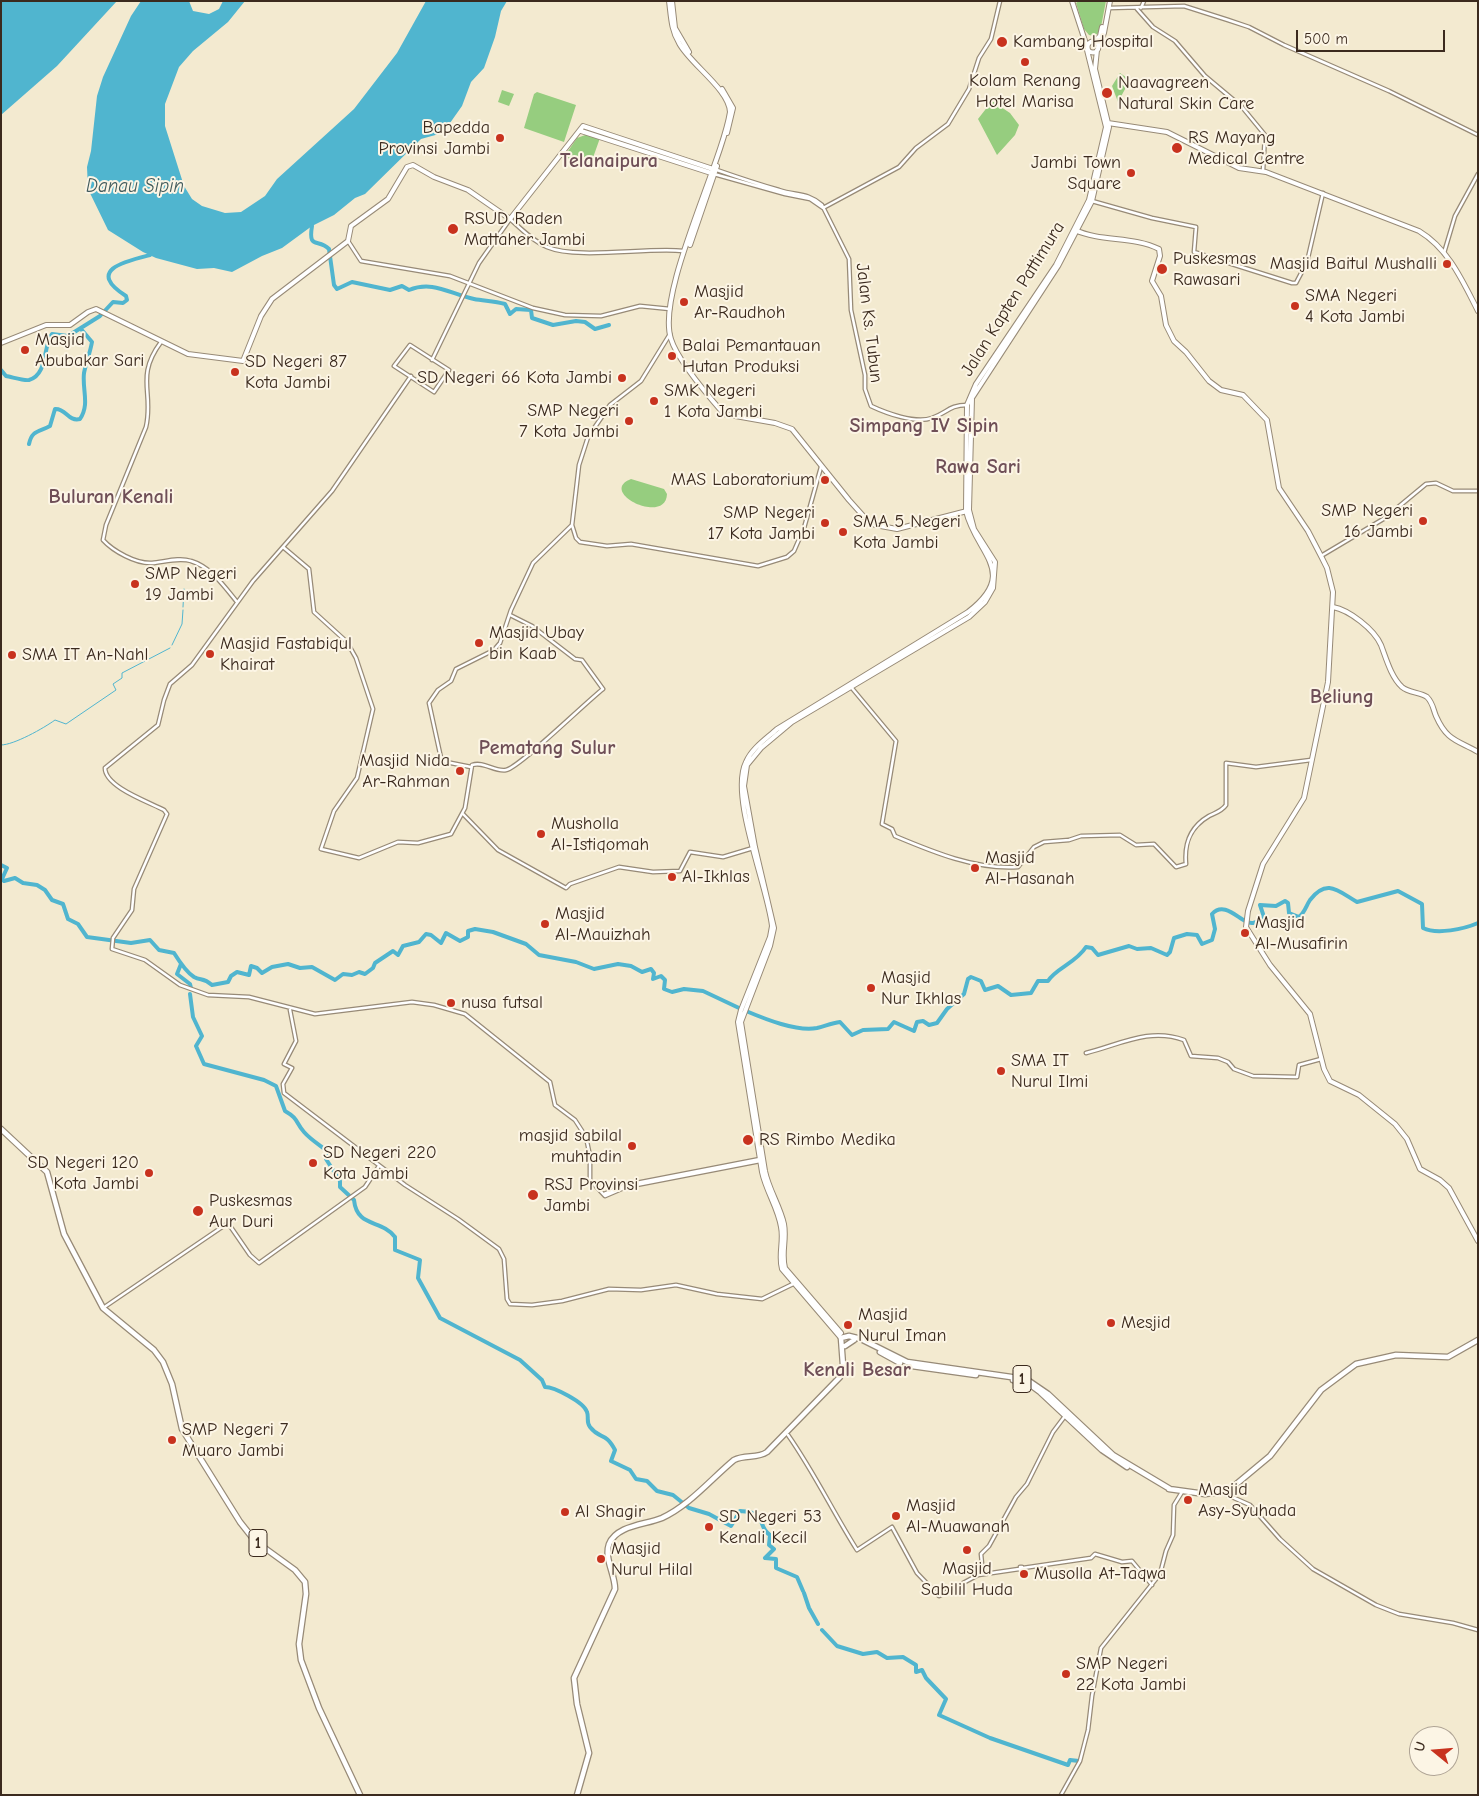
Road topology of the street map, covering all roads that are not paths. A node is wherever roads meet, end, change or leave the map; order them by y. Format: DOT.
graph roads {
  1 [pos="671,1"];
  2 [pos="1000,1"];
  3 [pos="1072,1"];
  4 [pos="1108,1"];
  5 [pos="1144,1"];
  6 [pos="1108,8"];
  7 [pos="1139,8"];
  8 [pos="1082,35"];
  9 [pos="1092,42"];
  10 [pos="1087,48"];
  11 [pos="1098,49"];
  12 [pos="1098,88"];
  13 [pos="1108,123"];
  14 [pos="1478,135"];
  15 [pos="713,171"];
  16 [pos="1263,171"];
  17 [pos="1478,174"];
  18 [pos="1323,193"];
  19 [pos="1092,201"];
  20 [pos="822,207"];
  21 [pos="510,220"];
  22 [pos="1076,230"];
  23 [pos="690,238"];
  24 [pos="348,241"];
  25 [pos="685,251"];
  26 [pos="1444,254"];
  27 [pos="469,282"];
  28 [pos="670,309"];
  29 [pos="1478,311"];
  30 [pos="670,334"];
  31 [pos="162,340"];
  32 [pos="1,343"];
  33 [pos="432,360"];
  34 [pos="410,376"];
  35 [pos="984,376"];
  36 [pos="967,405"];
  37 [pos="969,414"];
  38 [pos="752,418"];
  39 [pos="822,465"];
  40 [pos="1478,491"];
  41 [pos="850,499"];
  42 [pos="967,510"];
  43 [pos="572,525"];
  44 [pos="283,547"];
  45 [pos="1320,556"];
  46 [pos="237,602"];
  47 [pos="1333,607"];
  48 [pos="510,614"];
  49 [pos="921,643"];
  50 [pos="851,687"];
  51 [pos="831,697"];
  52 [pos="1478,752"];
  53 [pos="1311,760"];
  54 [pos="471,766"];
  55 [pos="463,814"];
  56 [pos="751,833"];
  57 [pos="753,848"];
  58 [pos="760,874"];
  59 [pos="290,1009"];
  60 [pos="744,1053"];
  61 [pos="1086,1054"];
  62 [pos="1321,1059"];
  63 [pos="1,1129"];
  64 [pos="760,1160"];
  65 [pos="379,1166"];
  66 [pos="1478,1241"];
  67 [pos="793,1284"];
  68 [pos="808,1298"];
  69 [pos="104,1308"];
  70 [pos="835,1324"];
  71 [pos="853,1338"];
  72 [pos="842,1339"];
  73 [pos="1478,1340"];
  74 [pos="845,1346"];
  75 [pos="818,1401"];
  76 [pos="1066,1415"];
  77 [pos="1073,1420"];
  78 [pos="788,1435"];
  79 [pos="725,1469"];
  80 [pos="1182,1492"];
  81 [pos="1223,1493"];
  82 [pos="983,1574"];
  83 [pos="1152,1585"];
  84 [pos="1478,1630"];
  85 [pos="360,1795"];
  86 [pos="577,1795"];
  87 [pos="1061,1795"];
  1 -- 15 [label="main road"];
  2 -- 20 [label="street"];
  3 -- 8 [label="main road, Jalan Kapten Pattimura"];
  4 -- 6 [label="main road, Jalan Kapten Pattimura"];
  4 -- 9 [label="main road"];
  5 -- 7 [label="street"];
  6 -- 7 [label="street"];
  6 -- 11 [label="main road, Jalan Kapten Pattimura"];
  7 -- 14 [label="street"];
  7 -- 16 [label="street"];
  8 -- 9 [label="main road"];
  8 -- 10 [label="main road, Jalan Kapten Pattimura"];
  9 -- 10 [label="main road"];
  9 -- 11 [label="main road"];
  10 -- 11 [label="main road"];
  10 -- 12 [label="main road, Jalan Kapten Pattimura"];
  11 -- 12 [label="main road, Jalan Kapten Pattimura"];
  12 -- 13 [label="main road, Jalan Kapten Pattimura"];
  13 -- 16 [label="main road"];
  13 -- 19 [label="main road, Jalan Kapten Pattimura"];
  13 -- 22 [label="main road, Jalan Kapten Pattimura"];
  15 -- 20 [label="street"];
  15 -- 21 [label="main road"];
  15 -- 23 [label="main road"];
  16 -- 18 [label="main road"];
  17 -- 26 [label="street"];
  18 -- 19 [label="street"];
  18 -- 26 [label="main road"];
  19 -- 22 [label="main road, Jalan Kapten Pattimura"];
  20 -- 36 [label="street, Jalan Ks. Tubun"];
  21 -- 24 [label="main road"];
  21 -- 25 [label="street"];
  21 -- 27 [label="street"];
  22 -- 35 [label="main road, Jalan Kapten Pattimura"];
  22 -- 45 [label="main road"];
  23 -- 25 [label="main road"];
  23 -- 30 [label="main road"];
  24 -- 27 [label="street"];
  24 -- 31 [label="main road"];
  25 -- 28 [label="main road"];
  26 -- 29 [label="main road"];
  27 -- 28 [label="street"];
  27 -- 33 [label="street"];
  28 -- 30 [label="main road"];
  30 -- 38 [label="main road"];
  30 -- 43 [label="street"];
  31 -- 32 [label="main road"];
  31 -- 46 [label="street"];
  33 -- 34 [label="street"];
  33 -- 34 [label="street"];
  34 -- 44 [label="street"];
  35 -- 36 [label="main road, Jalan Kapten Pattimura"];
  35 -- 37 [label="main road, Jalan Kapten Pattimura"];
  36 -- 37 [label="main road, Jalan Kapten Pattimura"];
  37 -- 42 [label="main road, Jalan Kapten Pattimura"];
  38 -- 39 [label="main road"];
  38 -- 41 [label="main road"];
  39 -- 41 [label="main road"];
  39 -- 43 [label="street"];
  40 -- 45 [label="street"];
  41 -- 42 [label="main road"];
  42 -- 49 [label="main road"];
  43 -- 48 [label="street"];
  44 -- 46 [label="street"];
  44 -- 55 [label="street"];
  45 -- 47 [label="main road"];
  46 -- 59 [label="street"];
  47 -- 52 [label="main road"];
  47 -- 53 [label="main road"];
  48 -- 54 [label="street"];
  48 -- 54 [label="street"];
  49 -- 50 [label="main road"];
  49 -- 51 [label="main road"];
  50 -- 51 [label="main road"];
  50 -- 53 [label="street"];
  51 -- 56 [label="main road"];
  53 -- 62 [label="main road"];
  54 -- 55 [label="street"];
  55 -- 57 [label="street"];
  56 -- 57 [label="main road"];
  56 -- 58 [label="main road"];
  57 -- 58 [label="main road"];
  58 -- 60 [label="main road"];
  59 -- 64 [label="street"];
  59 -- 65 [label="street"];
  60 -- 64 [label="main road"];
  60 -- 68 [label="main road"];
  61 -- 62 [label="street"];
  62 -- 66 [label="main road"];
  63 -- 69 [label="highway, 1"];
  64 -- 67 [label="main road"];
  65 -- 67 [label="street"];
  65 -- 69 [label="street"];
  67 -- 68 [label="main road"];
  68 -- 70 [label="main road"];
  68 -- 72 [label="main road"];
  69 -- 85 [label="highway, 1"];
  70 -- 71 [label="main road"];
  70 -- 72 [label="main road"];
  71 -- 72 [label="highway, 1"];
  71 -- 74 [label="highway"];
  71 -- 76 [label="highway, 1"];
  71 -- 77 [label="highway, 1"];
  72 -- 74 [label="highway"];
  72 -- 75 [label="highway"];
  73 -- 81 [label="highway"];
  74 -- 75 [label="highway"];
  75 -- 78 [label="highway"];
  75 -- 79 [label="highway"];
  76 -- 77 [label="highway, 1"];
  76 -- 82 [label="street"];
  77 -- 80 [label="highway, 1"];
  78 -- 79 [label="highway"];
  78 -- 82 [label="street"];
  79 -- 86 [label="highway"];
  80 -- 81 [label="highway, 1"];
  80 -- 83 [label="street"];
  81 -- 84 [label="street"];
  82 -- 83 [label="street"];
  83 -- 87 [label="street"];
}
